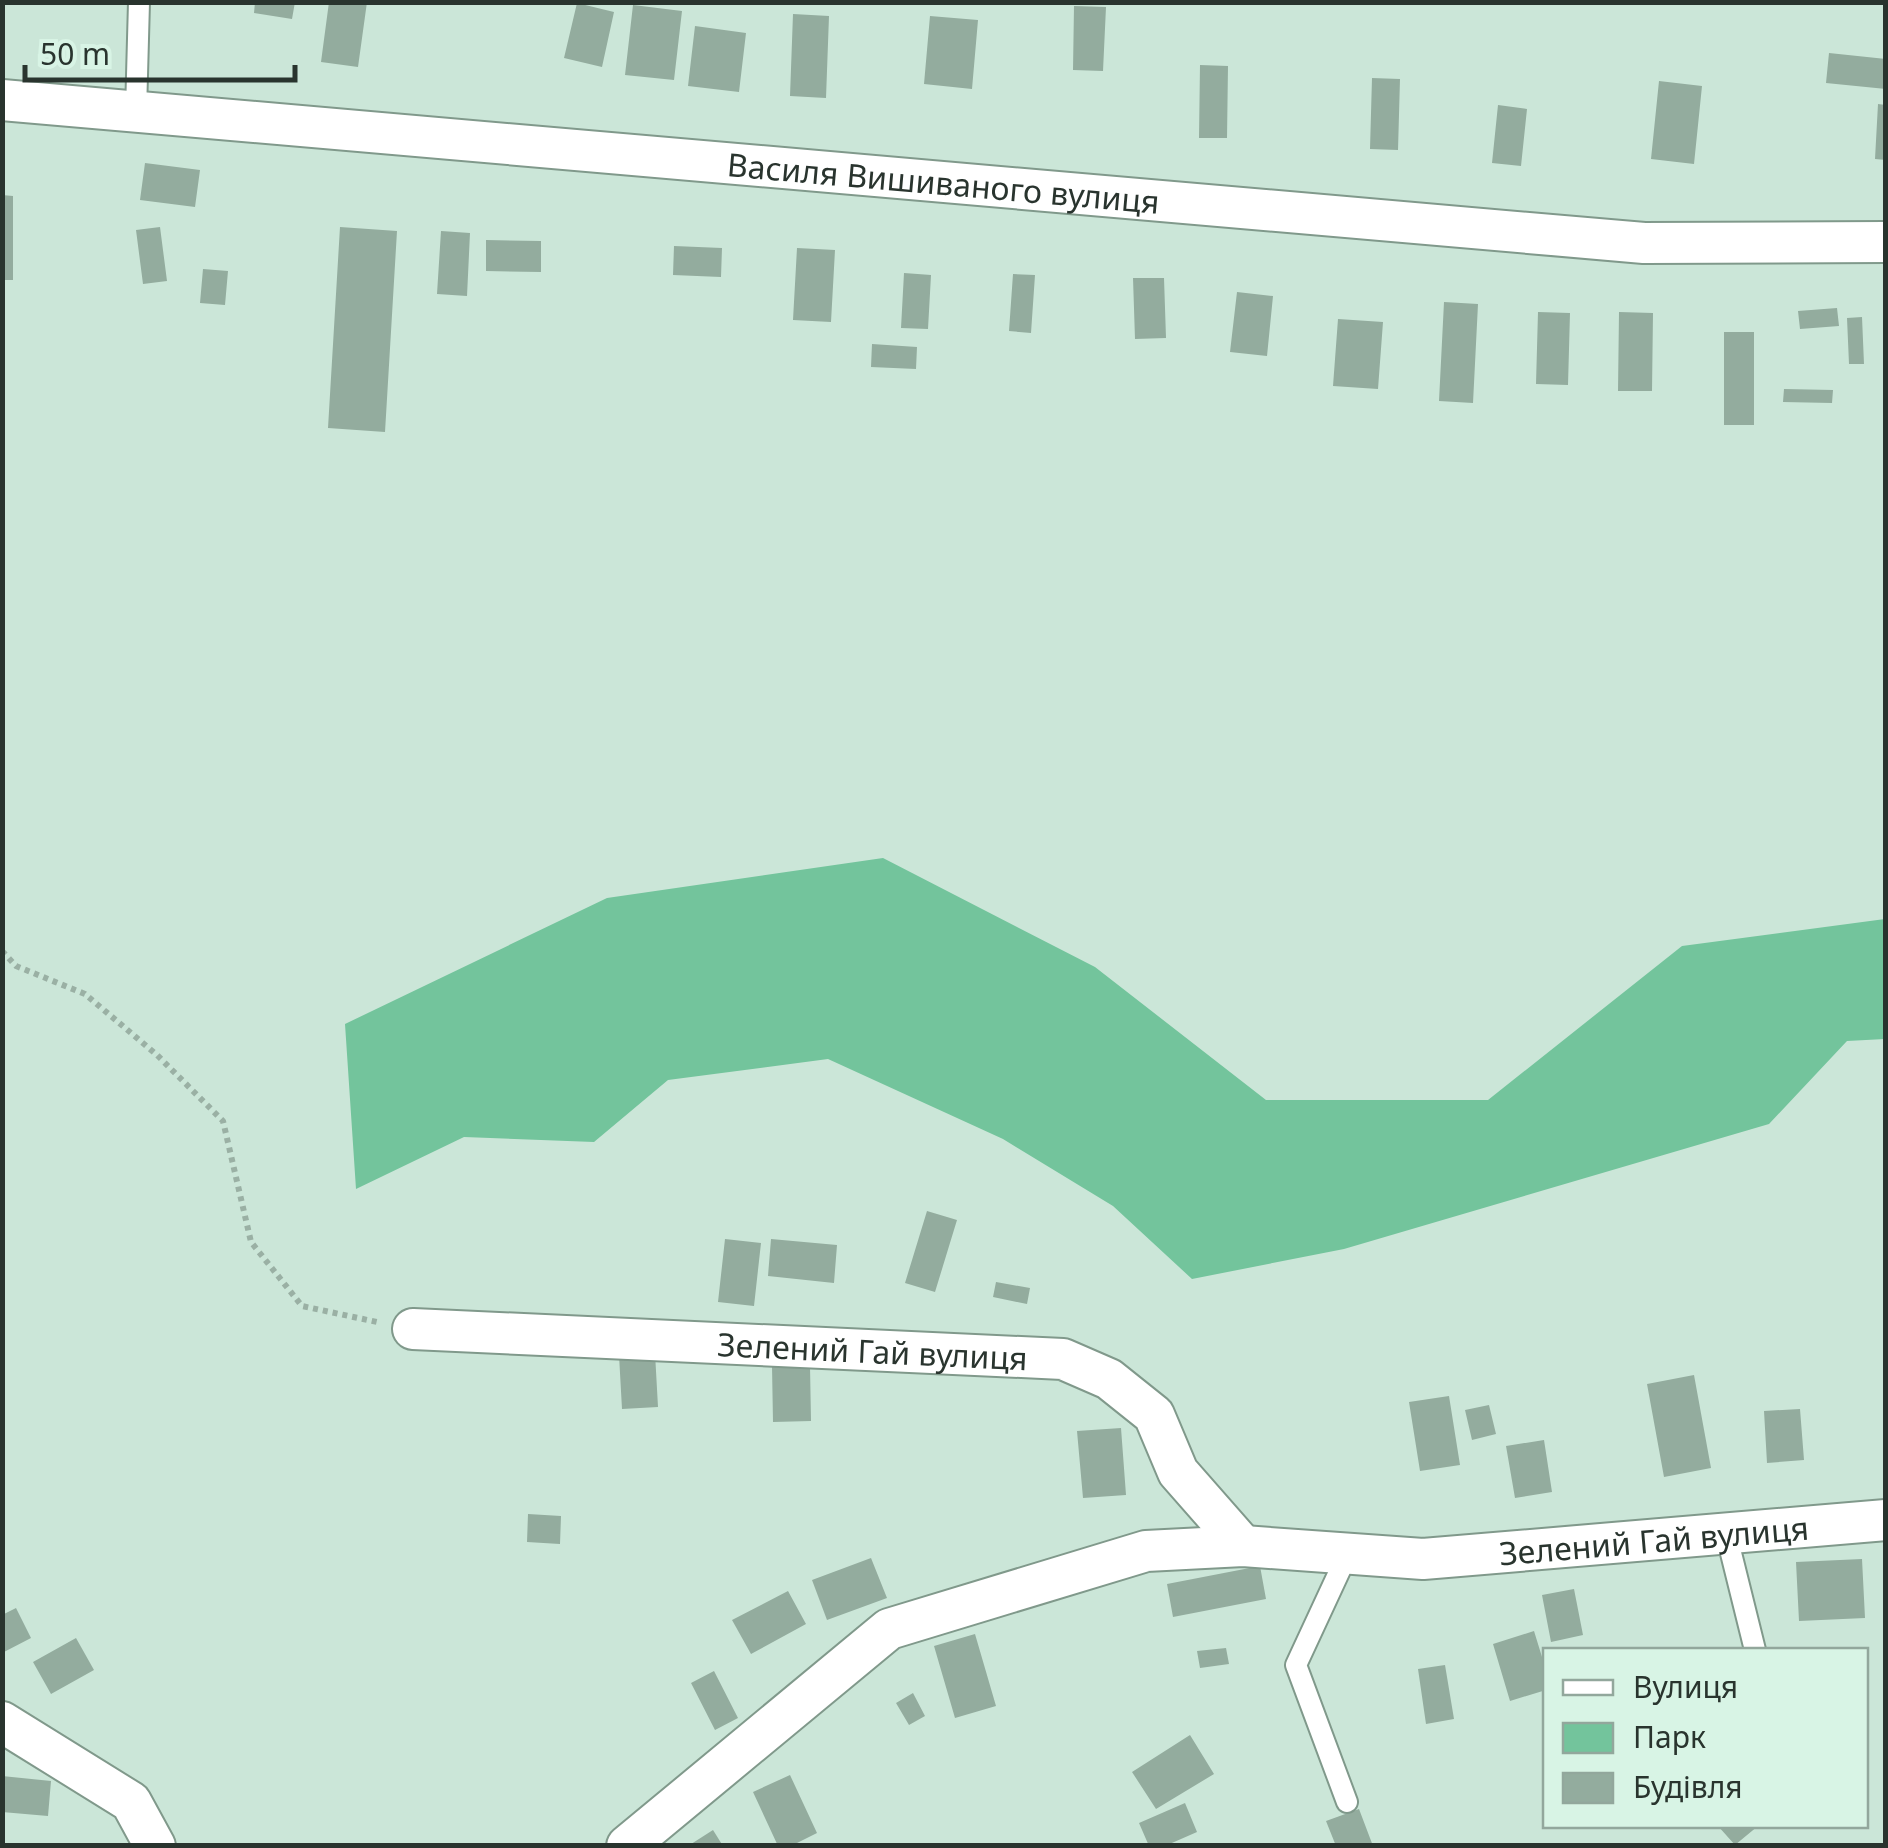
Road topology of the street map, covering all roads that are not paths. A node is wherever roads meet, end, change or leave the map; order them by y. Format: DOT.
graph roads {
  1 [pos="139,2"];
  2 [pos="2,100"];
  3 [pos="136,112"];
  4 [pos="1886,242"];
  5 [pos="413,1329"];
  6 [pos="1886,1520"];
  7 [pos="1726,1532"];
  8 [pos="1243,1546"];
  9 [pos="1348,1554"];
  10 [pos="1755,1648"];
  11 [pos="2,1722"];
  12 [pos="1348,1802"];
  13 [pos="155,1846"];
  14 [pos="628,1846"];
  1 -- 3 [label="lane"];
  2 -- 3 [label="street, Василя Вишиваного вулиця"];
  3 -- 4 [label="street, Василя Вишиваного вулиця"];
  5 -- 8 [label="street, Зелений Гай вулиця"];
  6 -- 7 [label="street, Зелений Гай вулиця"];
  7 -- 9 [label="street, Зелений Гай вулиця"];
  7 -- 10 [label="lane"];
  8 -- 9 [label="street, Зелений Гай вулиця"];
  8 -- 14 [label="street, Зелений Гай вулиця"];
  9 -- 12 [label="lane"];
  11 -- 13 [label="street"];
}
